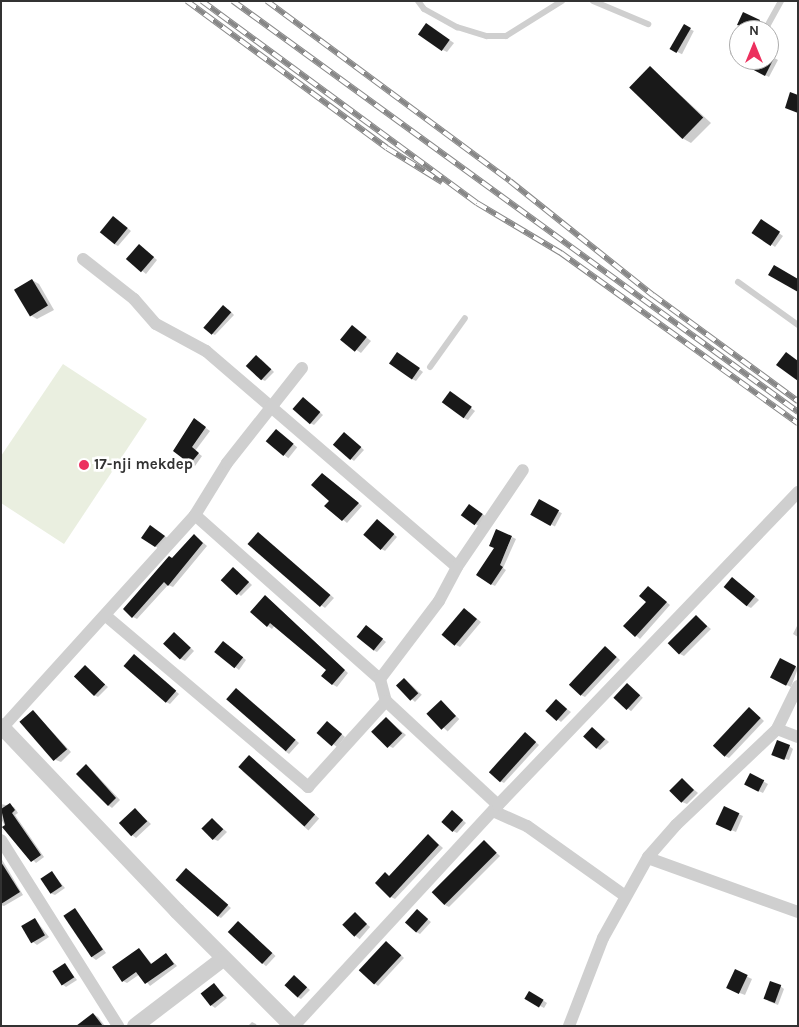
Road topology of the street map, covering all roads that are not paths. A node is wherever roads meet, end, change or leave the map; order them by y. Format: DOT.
graph roads {
  1 [pos="418,1"];
  2 [pos="562,1"];
  3 [pos="594,1"];
  4 [pos="781,1"];
  5 [pos="771,20"];
  6 [pos="648,24"];
  7 [pos="83,259"];
  8 [pos="738,282"];
  9 [pos="465,318"];
  10 [pos="798,324"];
  11 [pos="430,367"];
  12 [pos="302,368"];
  13 [pos="272,406"];
  14 [pos="523,470"];
  15 [pos="798,492"];
  16 [pos="195,514"];
  17 [pos="457,567"];
  18 [pos="106,616"];
  19 [pos="380,679"];
  20 [pos="798,686"];
  21 [pos="386,701"];
  22 [pos="2,726"];
  23 [pos="777,729"];
  24 [pos="798,737"];
  25 [pos="496,808"];
  26 [pos="1,840"];
  27 [pos="648,858"];
  28 [pos="625,896"];
  29 [pos="798,912"];
  30 [pos="223,959"];
  31 [pos="118,1026"];
  32 [pos="135,1026"];
  33 [pos="293,1026"];
  34 [pos="568,1026"];
  1 -- 2 [label="lane"];
  3 -- 6 [label="lane"];
  4 -- 5 [label="lane"];
  7 -- 13 [label="street"];
  8 -- 10 [label="lane"];
  9 -- 11 [label="lane"];
  12 -- 13 [label="street"];
  13 -- 16 [label="street"];
  13 -- 17 [label="street"];
  14 -- 17 [label="street"];
  15 -- 25 [label="street"];
  16 -- 18 [label="street"];
  16 -- 19 [label="street"];
  17 -- 19 [label="street"];
  18 -- 21 [label="street"];
  18 -- 22 [label="street"];
  19 -- 21 [label="street"];
  20 -- 23 [label="street"];
  21 -- 25 [label="street"];
  22 -- 30 [label="street"];
  23 -- 24 [label="street"];
  23 -- 27 [label="street"];
  25 -- 28 [label="street"];
  25 -- 33 [label="street"];
  26 -- 31 [label="street"];
  27 -- 28 [label="street"];
  27 -- 29 [label="street"];
  28 -- 34 [label="street"];
  30 -- 32 [label="street"];
  30 -- 33 [label="street"];
}
